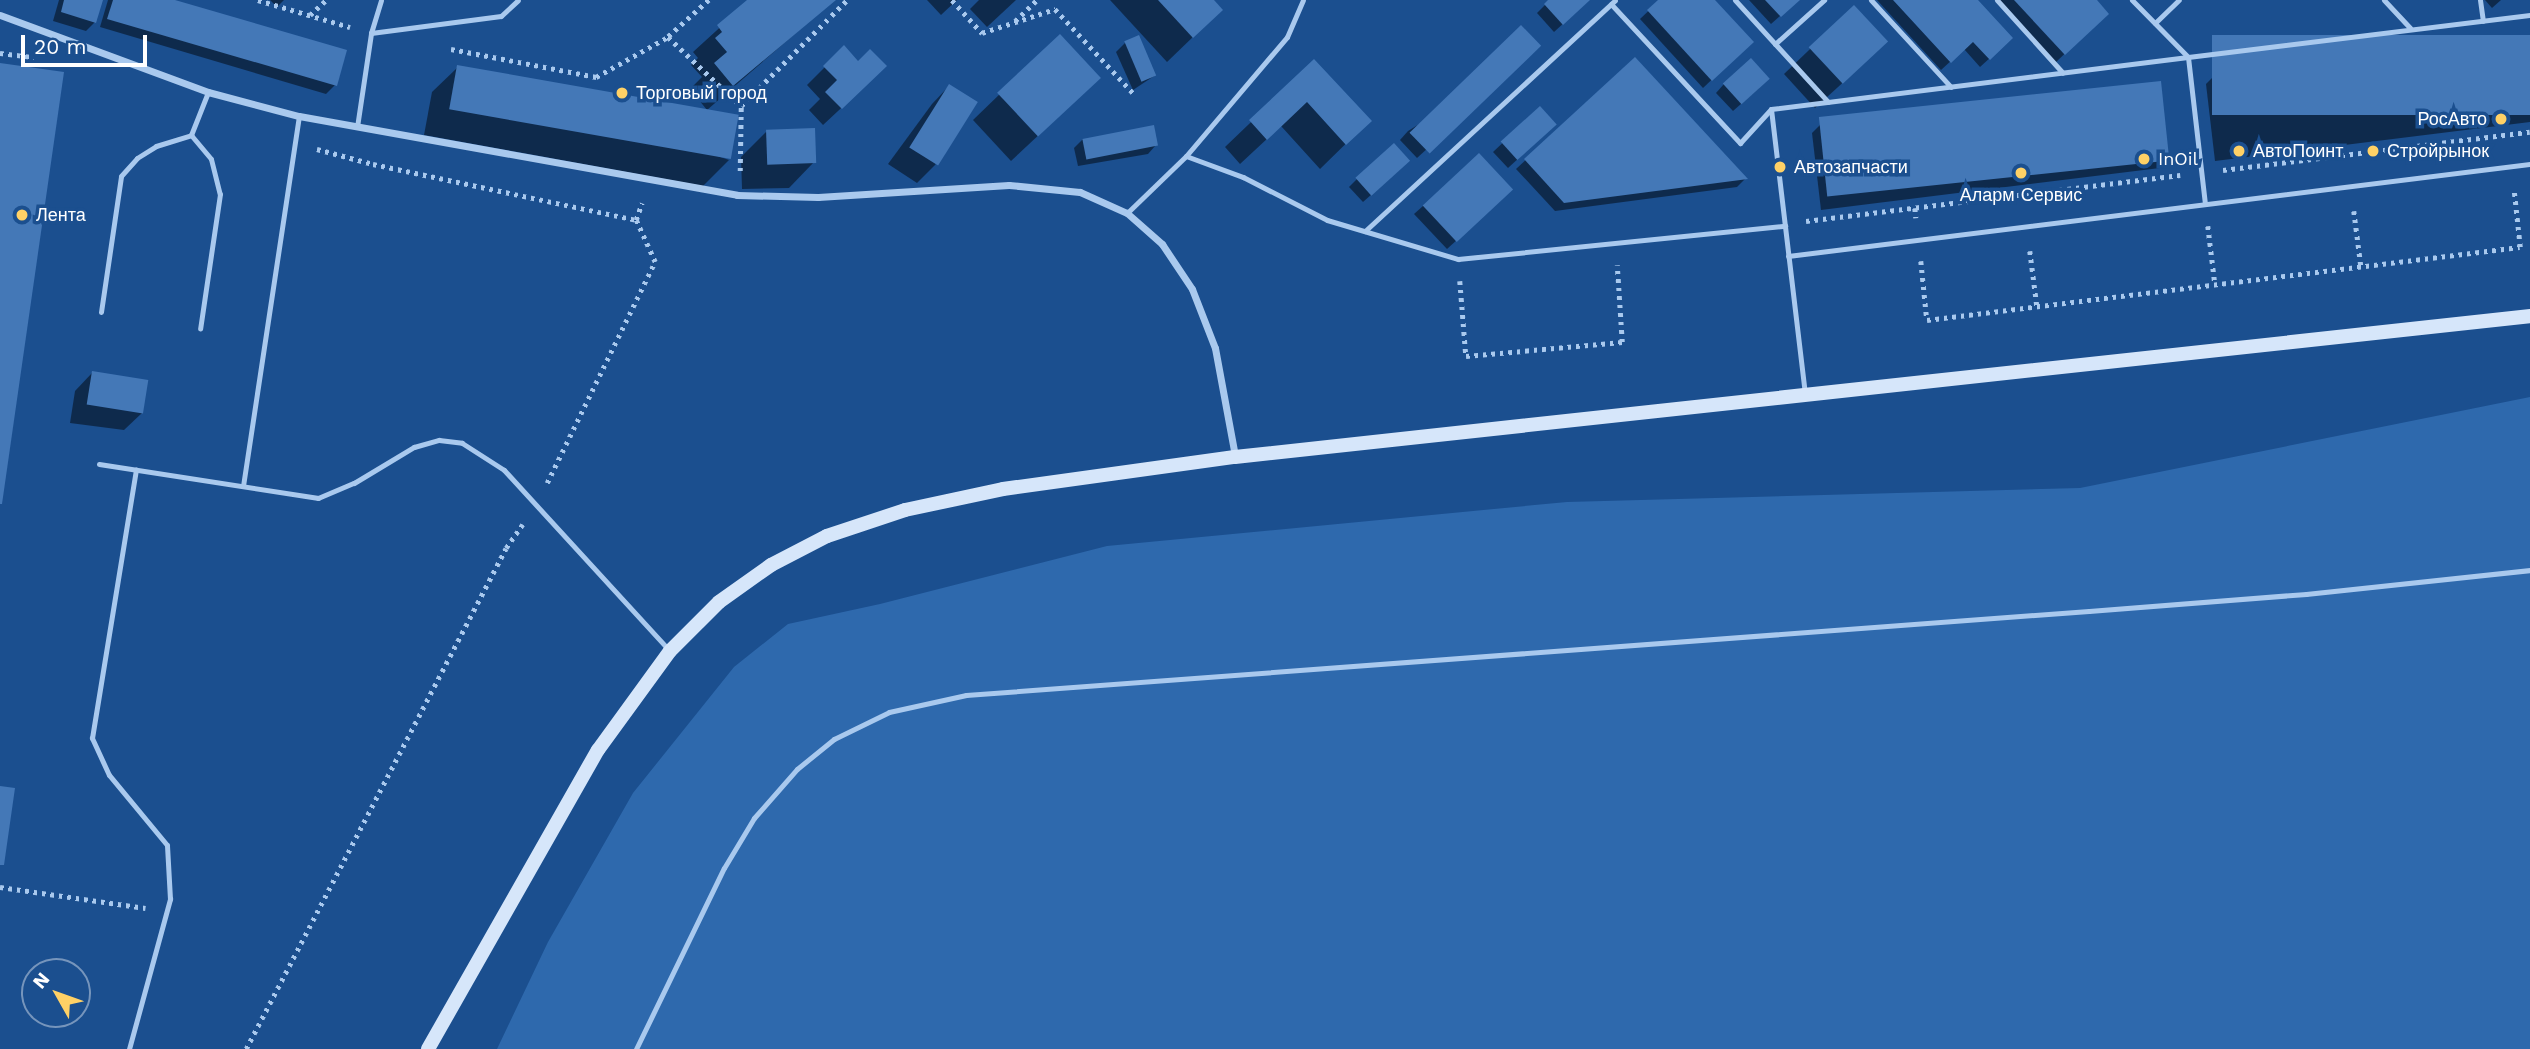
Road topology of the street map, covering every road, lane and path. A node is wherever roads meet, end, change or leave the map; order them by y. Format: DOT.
graph roads {
  1 [pos="326,0"];
  2 [pos="381,0"];
  3 [pos="518,0"];
  4 [pos="709,0"];
  5 [pos="847,0"];
  6 [pos="952,0"];
  7 [pos="1037,0"];
  8 [pos="1303,0"];
  9 [pos="1735,0"];
  10 [pos="1824,0"];
  11 [pos="1871,0"];
  12 [pos="1997,0"];
  13 [pos="2132,0"];
  14 [pos="2179,0"];
  15 [pos="2384,0"];
  16 [pos="2480,0"];
  17 [pos="1613,2"];
  18 [pos="0,15"];
  19 [pos="310,15"];
  20 [pos="2530,15"];
  21 [pos="2483,21"];
  22 [pos="1014,22"];
  23 [pos="2155,23"];
  24 [pos="2410,28"];
  25 [pos="371,33"];
  26 [pos="1775,44"];
  27 [pos="2188,57"];
  28 [pos="2063,73"];
  29 [pos="1951,87"];
  30 [pos="208,92"];
  31 [pos="1135,95"];
  32 [pos="1828,102"];
  33 [pos="741,106"];
  34 [pos="1771,108"];
  35 [pos="299,116"];
  36 [pos="357,127"];
  37 [pos="2530,132"];
  38 [pos="191,135"];
  39 [pos="1186,156"];
  40 [pos="2530,164"];
  41 [pos="2202,173"];
  42 [pos="737,195"];
  43 [pos="2205,204"];
  44 [pos="1127,213"];
  45 [pos="2517,218"];
  46 [pos="636,220"];
  47 [pos="1785,225"];
  48 [pos="1364,232"];
  49 [pos="2357,237"];
  50 [pos="1616,243"];
  51 [pos="2211,254"];
  52 [pos="1788,256"];
  53 [pos="1458,260"];
  54 [pos="2361,267"];
  55 [pos="2033,274"];
  56 [pos="2215,284"];
  57 [pos="1923,286"];
  58 [pos="2037,306"];
  59 [pos="102,312"];
  60 [pos="2530,316"];
  61 [pos="200,329"];
  62 [pos="1805,395"];
  63 [pos="1235,457"];
  64 [pos="99,464"];
  65 [pos="136,470"];
  66 [pos="243,486"];
  67 [pos="535,506"];
  68 [pos="2530,570"];
  69 [pos="670,651"];
  70 [pos="0,887"];
  71 [pos="166,911"];
  72 [pos="129,1049"];
  73 [pos="246,1049"];
  74 [pos="428,1049"];
  75 [pos="636,1049"];
  1 -- 19 [label="path"];
  2 -- 25 [label="lane"];
  3 -- 25 [label="lane"];
  4 -- 33 [label="path"];
  5 -- 33 [label="path"];
  6 -- 22 [label="path"];
  7 -- 22 [label="path"];
  8 -- 39 [label="lane"];
  9 -- 26 [label="lane"];
  10 -- 26 [label="lane"];
  11 -- 29 [label="lane"];
  12 -- 28 [label="lane"];
  13 -- 23 [label="lane"];
  14 -- 23 [label="lane"];
  15 -- 24 [label="lane"];
  16 -- 21 [label="lane"];
  17 -- 34 [label="lane"];
  17 -- 48 [label="lane"];
  18 -- 30 [label="street"];
  20 -- 21 [label="lane"];
  21 -- 24 [label="lane"];
  22 -- 31 [label="path"];
  23 -- 27 [label="lane"];
  24 -- 27 [label="lane"];
  25 -- 36 [label="lane"];
  26 -- 32 [label="lane"];
  27 -- 28 [label="lane"];
  27 -- 41 [label="lane"];
  28 -- 29 [label="lane"];
  29 -- 32 [label="lane"];
  30 -- 35 [label="street"];
  30 -- 38 [label="lane"];
  32 -- 34 [label="lane"];
  33 -- 42 [label="path"];
  34 -- 47 [label="lane"];
  35 -- 36 [label="street"];
  35 -- 66 [label="lane"];
  36 -- 42 [label="street"];
  37 -- 41 [label="path"];
  38 -- 59 [label="lane"];
  38 -- 61 [label="lane"];
  39 -- 44 [label="lane"];
  39 -- 48 [label="lane"];
  40 -- 43 [label="lane"];
  41 -- 43 [label="lane"];
  41 -- 47 [label="path"];
  42 -- 44 [label="street"];
  43 -- 52 [label="lane"];
  44 -- 63 [label="street"];
  45 -- 54 [label="path"];
  46 -- 67 [label="path"];
  47 -- 50 [label="lane"];
  47 -- 52 [label="lane"];
  48 -- 53 [label="lane"];
  49 -- 54 [label="path"];
  50 -- 53 [label="lane"];
  50 -- 53 [label="path"];
  51 -- 56 [label="path"];
  52 -- 62 [label="lane"];
  54 -- 56 [label="path"];
  55 -- 58 [label="path"];
  56 -- 58 [label="path"];
  57 -- 58 [label="path"];
  60 -- 62 [label="main road"];
  62 -- 63 [label="main road"];
  63 -- 69 [label="main road"];
  64 -- 65 [label="lane"];
  65 -- 66 [label="lane"];
  65 -- 71 [label="lane"];
  66 -- 67 [label="lane"];
  67 -- 69 [label="lane"];
  67 -- 73 [label="path"];
  68 -- 75 [label="lane"];
  69 -- 74 [label="main road"];
  70 -- 71 [label="path"];
  71 -- 72 [label="lane"];
}
